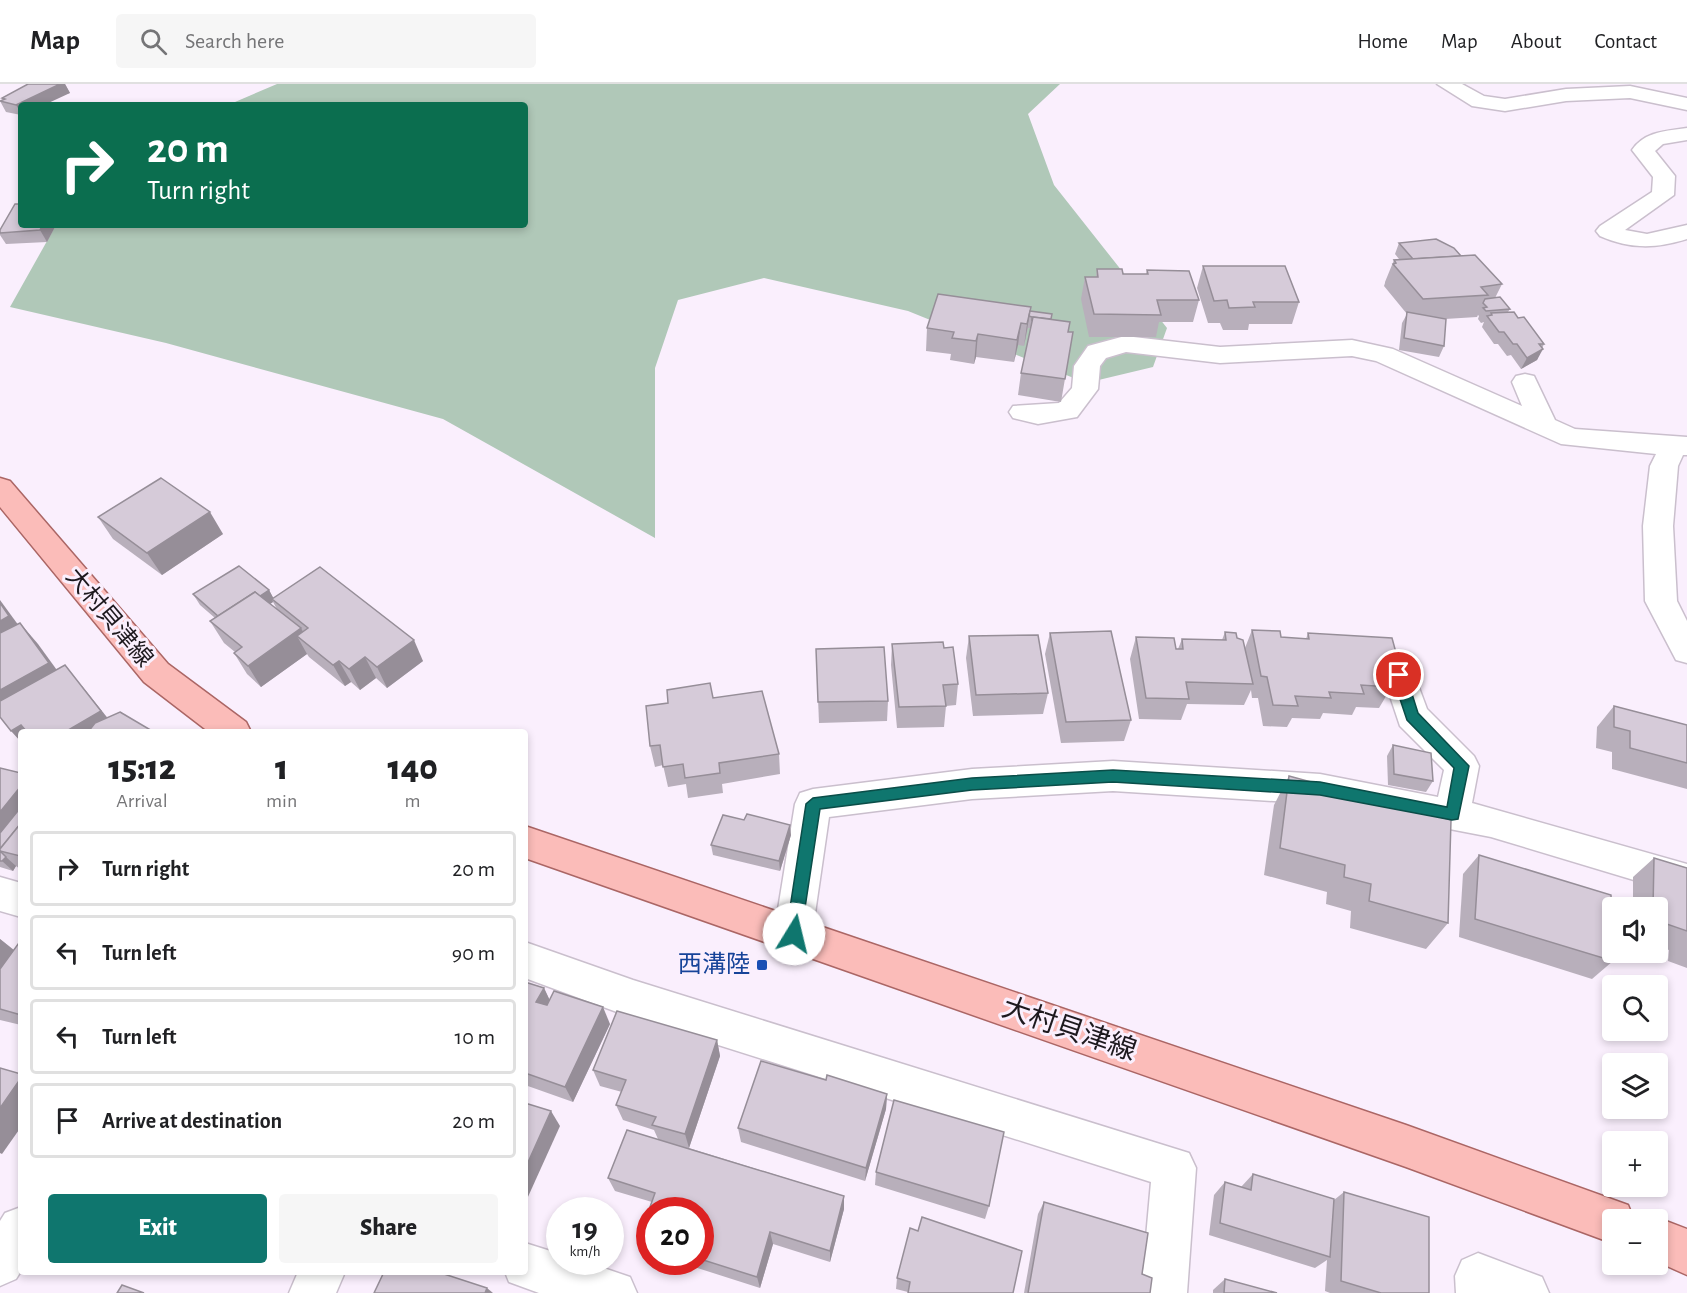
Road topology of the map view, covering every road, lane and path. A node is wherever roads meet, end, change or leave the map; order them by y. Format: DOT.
graph roads {
  1 [pos="1447,84"];
  2 [pos="1687,104"];
  3 [pos="1687,134"];
  4 [pos="1687,232"];
  5 [pos="1525,382"];
  6 [pos="1023,412"];
  7 [pos="1544,426"];
  8 [pos="1680,446"];
  9 [pos="0,488"];
  10 [pos="1687,651"];
  11 [pos="1399,675"];
  12 [pos="230,729"];
  13 [pos="1452,814"];
  14 [pos="528,843"];
  15 [pos="1687,880"];
  16 [pos="0,894"];
  17 [pos="18,899"];
  18 [pos="794,934"];
  19 [pos="528,961"];
  20 [pos="1602,1217"];
  21 [pos="0,1222"];
  22 [pos="18,1228"];
  23 [pos="18,1234"];
  24 [pos="1668,1244"];
  25 [pos="1687,1252"];
  26 [pos="0,1263"];
  27 [pos="528,1267"];
  28 [pos="321,1275"];
  29 [pos="312,1293"];
  30 [pos="614,1293"];
  31 [pos="1164,1293"];
  32 [pos="1479,1293"];
  33 [pos="1526,1293"];
  1 -- 2 [label="street"];
  3 -- 4 [label="street"];
  5 -- 7 [label="street"];
  6 -- 7 [label="street"];
  7 -- 8 [label="street"];
  8 -- 10 [label="street"];
  9 -- 12 [label="main road, 大村貝津線"];
  11 -- 13 [label="street"];
  13 -- 15 [label="street"];
  13 -- 18 [label="street"];
  14 -- 18 [label="main road, 大村貝津線"];
  16 -- 17 [label="street"];
  18 -- 20 [label="main road, 大村貝津線"];
  19 -- 31 [label="street"];
  21 -- 22 [label="street"];
  23 -- 26 [label="street"];
  24 -- 25 [label="main road"];
  27 -- 30 [label="street"];
  28 -- 29 [label="street"];
  32 -- 33 [label="street"];
}
